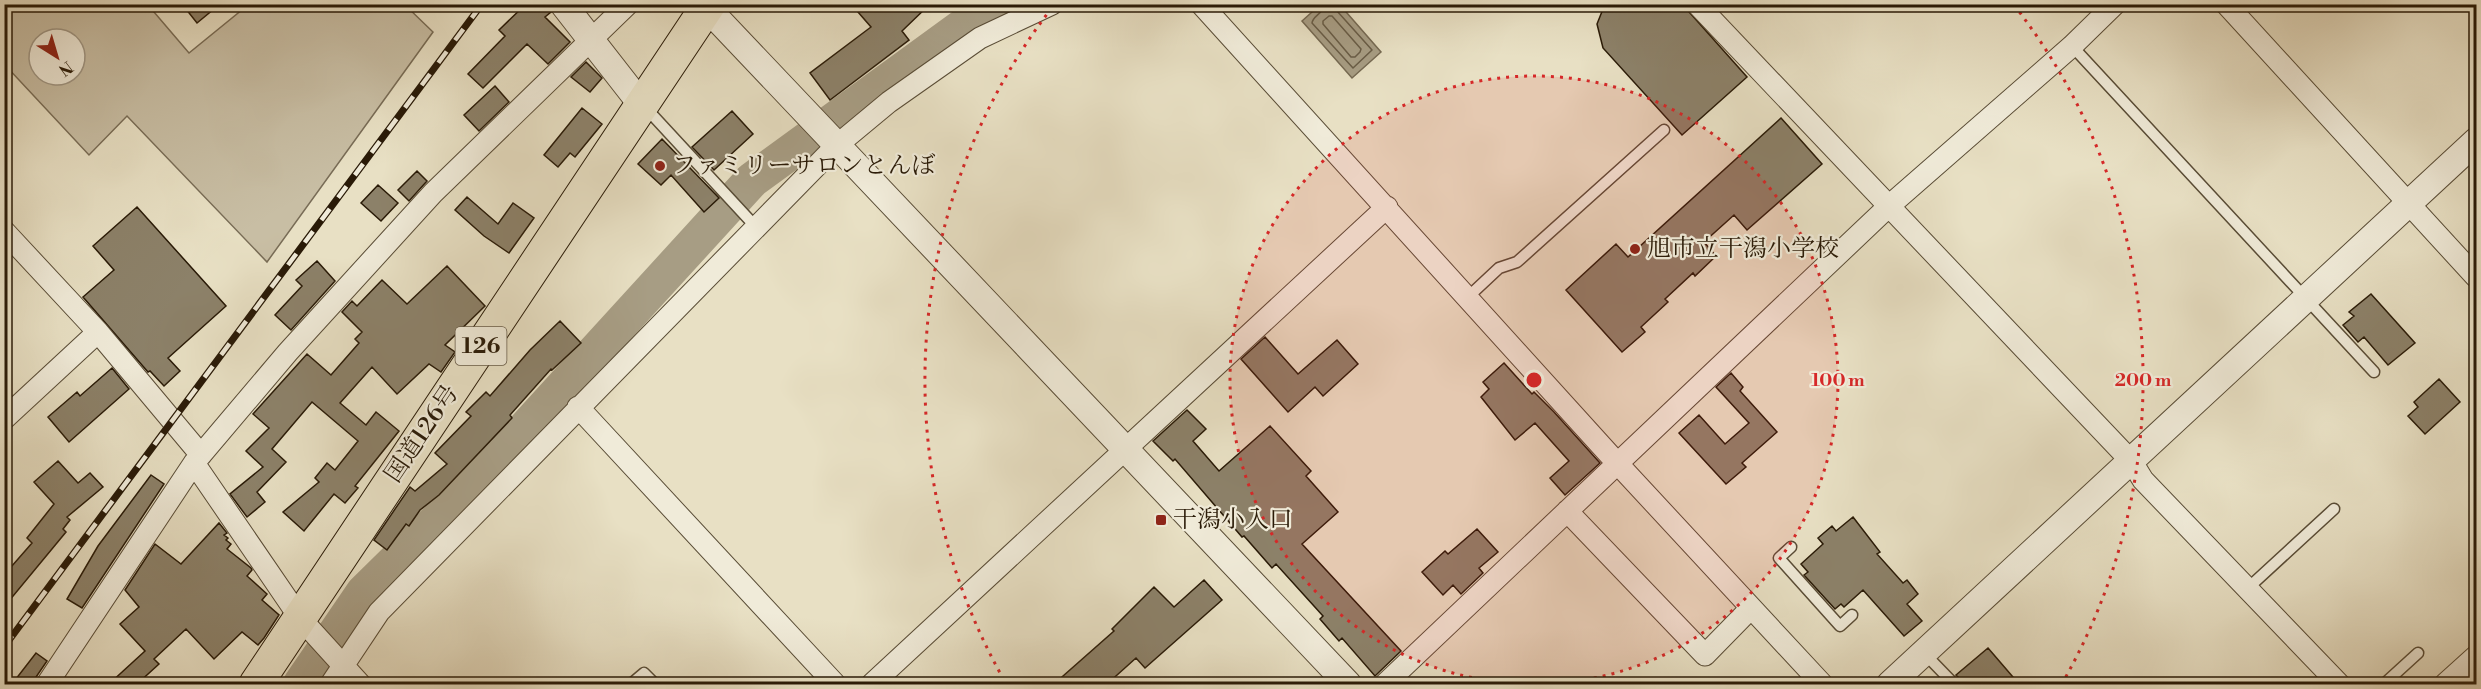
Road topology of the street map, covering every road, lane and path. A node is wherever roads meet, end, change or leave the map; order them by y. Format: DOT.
graph roads {
  1 [pos="563,4"];
  2 [pos="627,4"];
  3 [pos="1052,4"];
  4 [pos="1202,4"];
  5 [pos="1697,4"];
  6 [pos="2115,4"];
  7 [pos="2226,4"];
  8 [pos="708,6"];
  9 [pos="591,39"];
  10 [pos="2072,46"];
  11 [pos="641,104"];
  12 [pos="1665,130"];
  13 [pos="2476,141"];
  14 [pos="836,146"];
  15 [pos="2410,203"];
  16 [pos="1890,206"];
  17 [pos="1387,207"];
  18 [pos="755,226"];
  19 [pos="4,231"];
  20 [pos="2476,277"];
  21 [pos="1468,297"];
  22 [pos="2307,299"];
  23 [pos="98,332"];
  24 [pos="2374,372"];
  25 [pos="578,406"];
  26 [pos="4,419"];
  27 [pos="1126,449"];
  28 [pos="197,459"];
  29 [pos="2132,462"];
  30 [pos="1617,463"];
  31 [pos="2334,508"];
  32 [pos="1567,511"];
  33 [pos="1791,547"];
  34 [pos="2247,589"];
  35 [pos="1751,608"];
  36 [pos="1852,615"];
  37 [pos="308,627"];
  38 [pos="1924,653"];
  39 [pos="2418,654"];
  40 [pos="2476,656"];
  41 [pos="343,666"];
  42 [pos="47,684"];
  43 [pos="256,684"];
  44 [pos="331,684"];
  45 [pos="360,684"];
  46 [pos="631,684"];
  47 [pos="655,684"];
  48 [pos="835,684"];
  49 [pos="872,684"];
  50 [pos="1348,684"];
  51 [pos="1385,684"];
  52 [pos="1822,684"];
  53 [pos="1890,684"];
  54 [pos="1954,684"];
  55 [pos="2339,684"];
  56 [pos="2384,684"];
  57 [pos="2445,684"];
  1 -- 9 [label="street"];
  2 -- 9 [label="street"];
  3 -- 14 [label="street"];
  4 -- 17 [label="street"];
  5 -- 16 [label="street"];
  6 -- 10 [label="street"];
  7 -- 15 [label="street"];
  8 -- 11 [label="highway, 国道126号 / 126"];
  8 -- 14 [label="street"];
  9 -- 11 [label="street"];
  9 -- 28 [label="street"];
  10 -- 16 [label="street"];
  10 -- 22 [label="lane"];
  11 -- 18 [label="lane"];
  11 -- 37 [label="highway, 国道126号 / 126"];
  12 -- 21 [label="lane"];
  13 -- 15 [label="street"];
  14 -- 18 [label="street"];
  14 -- 27 [label="street"];
  15 -- 20 [label="street"];
  15 -- 22 [label="street"];
  16 -- 29 [label="street"];
  16 -- 30 [label="street"];
  17 -- 21 [label="street"];
  17 -- 27 [label="street"];
  18 -- 25 [label="street"];
  19 -- 23 [label="street"];
  21 -- 30 [label="street"];
  22 -- 24 [label="lane"];
  22 -- 29 [label="street"];
  23 -- 26 [label="street"];
  23 -- 28 [label="street"];
  25 -- 41 [label="street"];
  25 -- 48 [label="street"];
  27 -- 49 [label="street"];
  27 -- 50 [label="street"];
  28 -- 37 [label="street"];
  28 -- 42 [label="street"];
  29 -- 34 [label="street"];
  29 -- 38 [label="street"];
  30 -- 32 [label="street"];
  30 -- 35 [label="street"];
  31 -- 34 [label="lane"];
  32 -- 35 [label="street"];
  32 -- 51 [label="street"];
  33 -- 36 [label="lane"];
  34 -- 55 [label="street"];
  35 -- 52 [label="street"];
  37 -- 41 [label="street"];
  37 -- 43 [label="highway, 国道126号 / 126"];
  38 -- 53 [label="street"];
  38 -- 54 [label="lane"];
  39 -- 56 [label="lane"];
  40 -- 57 [label="street"];
  41 -- 44 [label="street"];
  41 -- 45 [label="street"];
  46 -- 47 [label="lane"];
}
